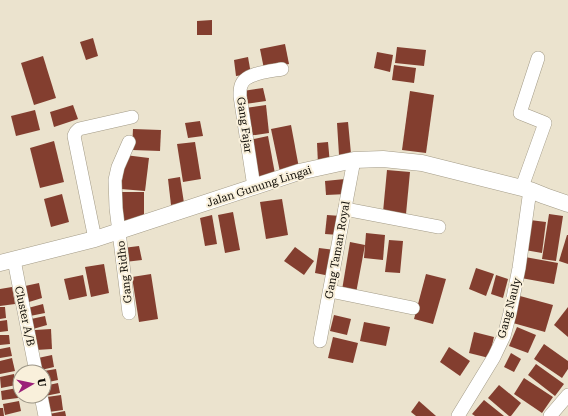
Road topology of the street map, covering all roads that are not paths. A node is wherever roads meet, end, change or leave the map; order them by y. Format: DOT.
graph roads {
  1 [pos="538,58"];
  2 [pos="282,69"];
  3 [pos="132,117"];
  4 [pos="129,142"];
  5 [pos="354,160"];
  6 [pos="254,187"];
  7 [pos="526,189"];
  8 [pos="568,204"];
  9 [pos="345,208"];
  10 [pos="439,227"];
  11 [pos="119,231"];
  12 [pos="95,239"];
  13 [pos="7,262"];
  14 [pos="330,291"];
  15 [pos="412,308"];
  16 [pos="129,314"];
  17 [pos="320,341"];
  18 [pos="34,364"];
  19 [pos="568,396"];
  20 [pos="43,404"];
  21 [pos="45,416"];
  22 [pos="458,416"];
  23 [pos="550,416"];
  1 -- 7 [label="street, Gang Nauly"];
  2 -- 6 [label="street, Gang Fajar"];
  3 -- 12 [label="street"];
  4 -- 11 [label="street, Gang Ridho"];
  5 -- 6 [label="street, Jalan Gunung Lingai"];
  5 -- 7 [label="street, Jalan Gunung Lingai"];
  5 -- 9 [label="street, Gang Taman Royal"];
  6 -- 11 [label="street, Jalan Gunung Lingai"];
  7 -- 8 [label="street, Jalan Gunung Lingai"];
  7 -- 22 [label="street, Gang Nauly"];
  9 -- 10 [label="street"];
  9 -- 14 [label="street, Gang Taman Royal"];
  11 -- 12 [label="street, Jalan Gunung Lingai"];
  11 -- 16 [label="street, Gang Ridho"];
  12 -- 13 [label="street, Jalan Gunung Lingai"];
  13 -- 18 [label="street, Cluster A/B"];
  14 -- 15 [label="street"];
  14 -- 17 [label="street, Gang Taman Royal"];
  19 -- 23 [label="street"];
  20 -- 21 [label="street"];
}
